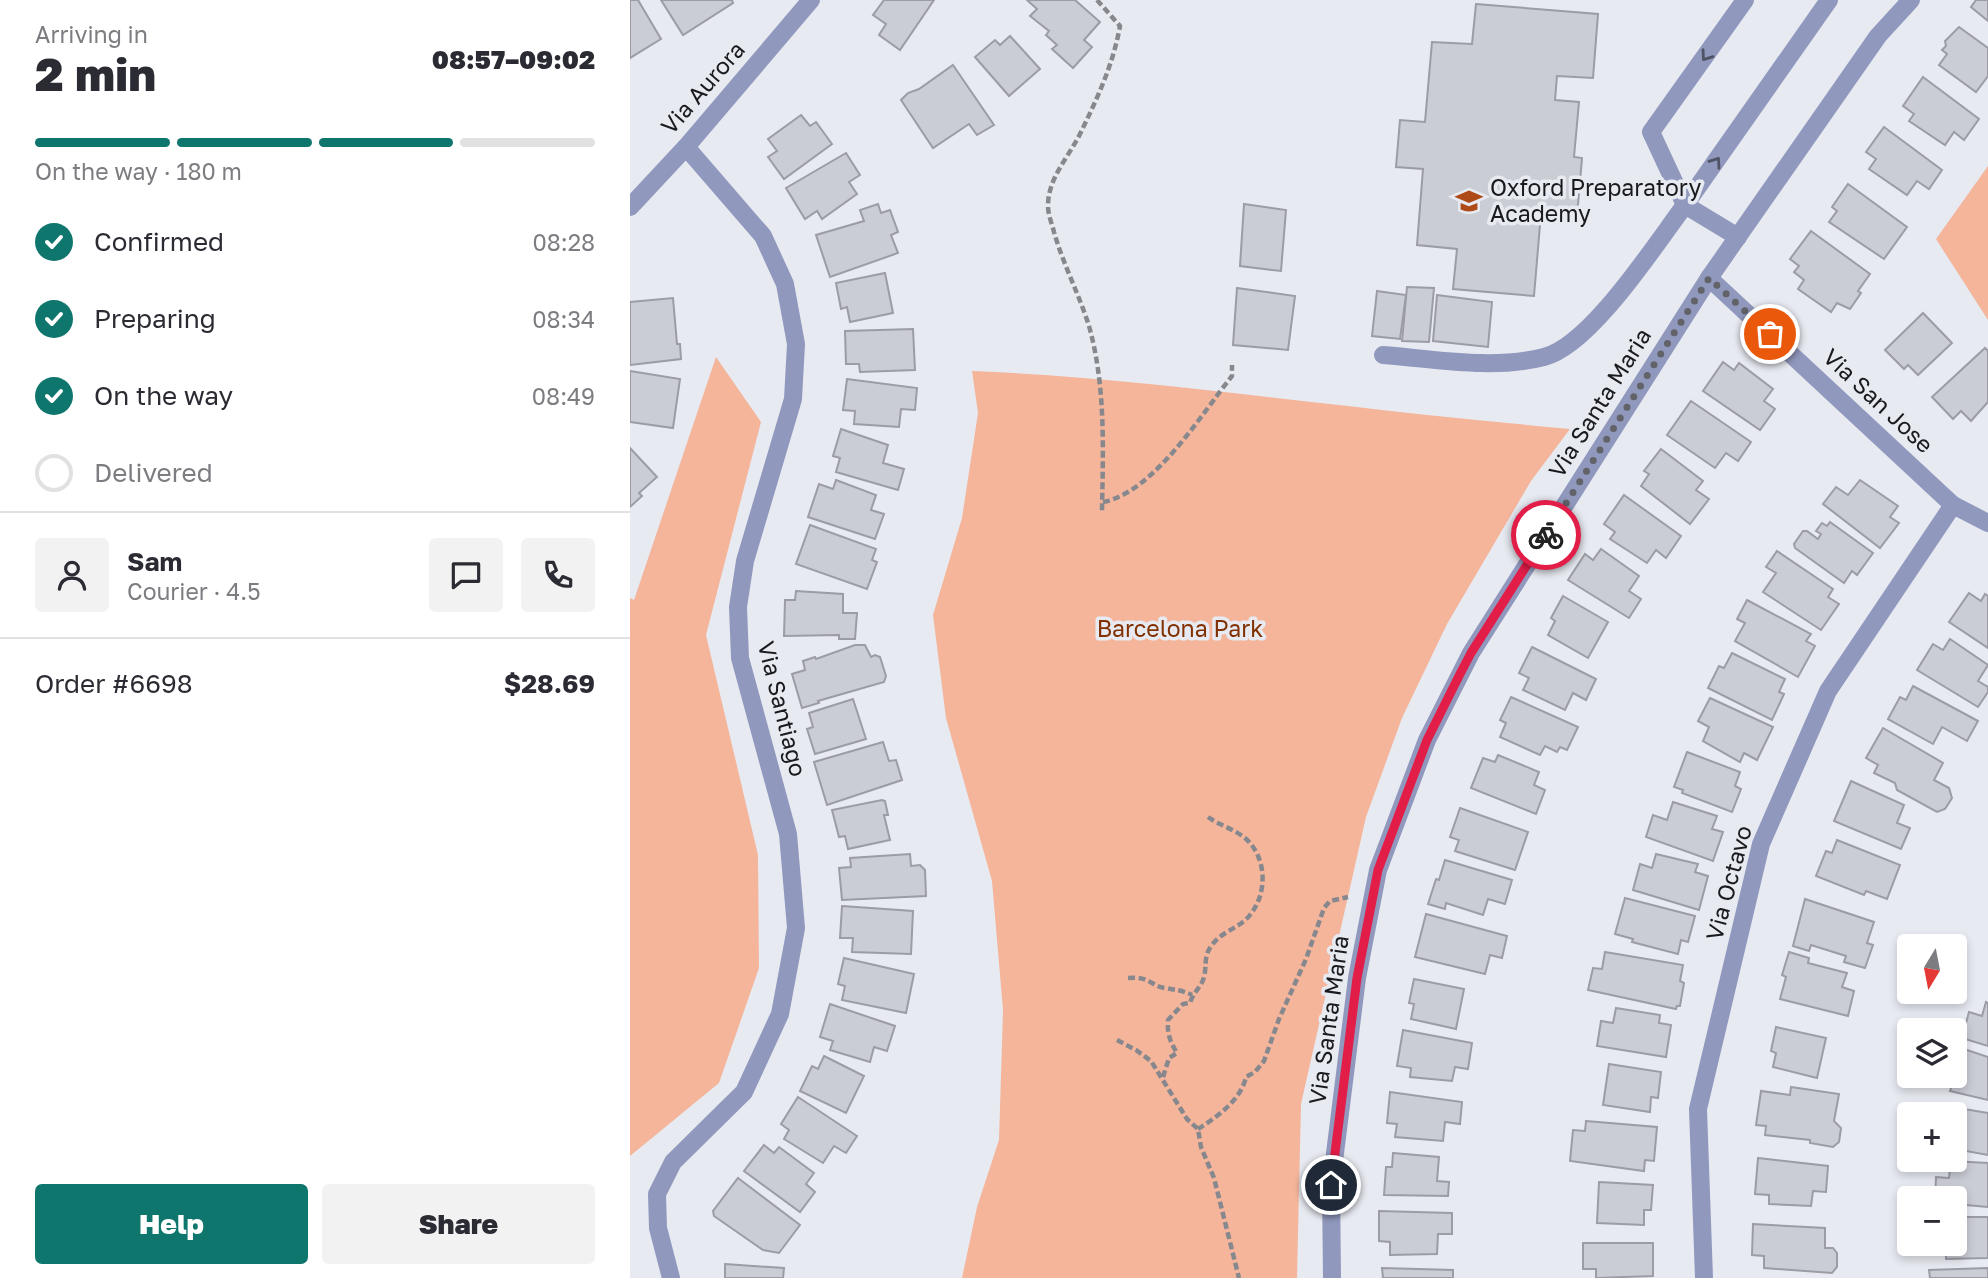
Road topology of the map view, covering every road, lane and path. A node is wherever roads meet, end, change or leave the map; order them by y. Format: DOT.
graph roads {
  1 [pos="811,0"];
  2 [pos="1097,0"];
  3 [pos="1745,0"];
  4 [pos="1829,0"];
  5 [pos="1911,0"];
  6 [pos="686,147"];
  7 [pos="1685,205"];
  8 [pos="630,207"];
  9 [pos="1738,237"];
  10 [pos="1709,278"];
  11 [pos="1383,355"];
  12 [pos="1232,365"];
  13 [pos="1102,502"];
  14 [pos="1953,505"];
  15 [pos="1102,511"];
  16 [pos="1988,523"];
  17 [pos="1208,817"];
  18 [pos="1348,897"];
  19 [pos="1128,978"];
  20 [pos="1192,995"];
  21 [pos="1117,1040"];
  22 [pos="1163,1077"];
  23 [pos="1198,1129"];
  24 [pos="671,1278"];
  25 [pos="1239,1278"];
  26 [pos="1332,1278"];
  27 [pos="1704,1278"];
  1 -- 6 [label="street, Via Aurora"];
  2 -- 13 [label="path"];
  3 -- 7 [label="street, one-way"];
  7 -- 4 [label="street, one-way"];
  5 -- 9 [label="street, Via Santa Maria"];
  6 -- 8 [label="street, Via Aurora"];
  6 -- 24 [label="street, Via Santiago"];
  7 -- 9 [label="street"];
  7 -- 11 [label="street"];
  9 -- 10 [label="street, Via Santa Maria"];
  10 -- 14 [label="street, Via San Jose"];
  10 -- 26 [label="street, Via Santa Maria"];
  12 -- 13 [label="path"];
  13 -- 15 [label="path"];
  14 -- 16 [label="street, Via San Jose"];
  14 -- 27 [label="street, Via Octavo"];
  17 -- 20 [label="path"];
  18 -- 23 [label="path"];
  19 -- 20 [label="path"];
  20 -- 22 [label="path"];
  21 -- 22 [label="path"];
  22 -- 23 [label="path"];
  23 -- 25 [label="path"];
}
